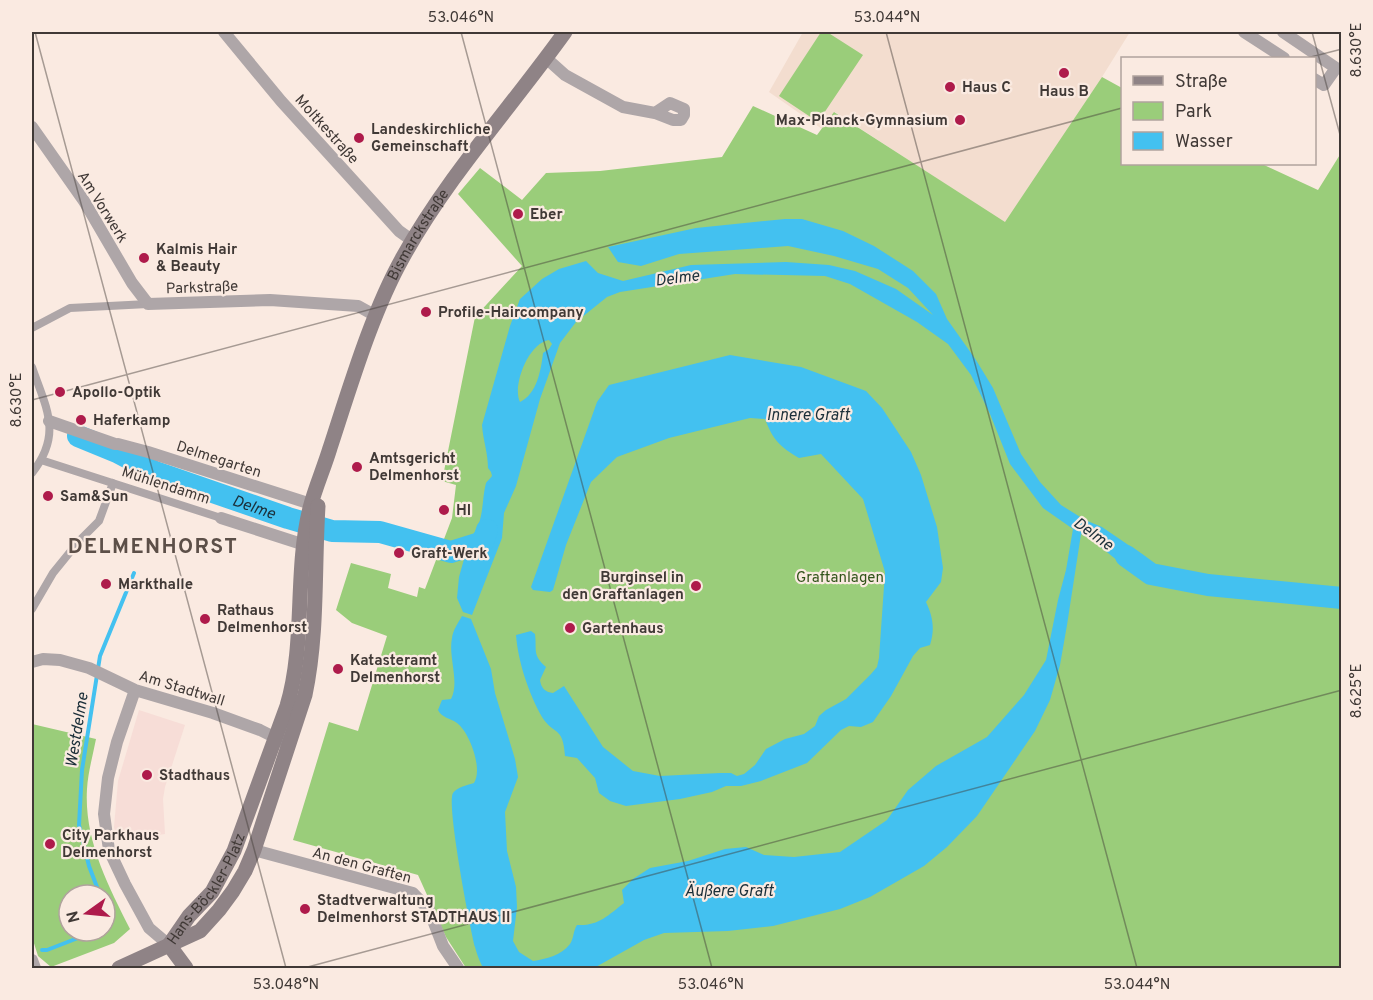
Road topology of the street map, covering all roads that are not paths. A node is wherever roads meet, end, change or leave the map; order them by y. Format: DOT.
graph roads {
  1 [pos="224,32"];
  2 [pos="565,32"];
  3 [pos="1244,32"];
  4 [pos="1282,32"];
  5 [pos="1282,57"];
  6 [pos="546,58"];
  7 [pos="1316,80"];
  8 [pos="655,113"];
  9 [pos="32,127"];
  10 [pos="413,242"];
  11 [pos="148,304"];
  12 [pos="376,316"];
  13 [pos="32,328"];
  14 [pos="32,367"];
  15 [pos="49,421"];
  16 [pos="41,460"];
  17 [pos="32,473"];
  18 [pos="113,483"];
  19 [pos="312,510"];
  20 [pos="221,518"];
  21 [pos="310,540"];
  22 [pos="32,609"];
  23 [pos="32,663"];
  24 [pos="135,690"];
  25 [pos="282,740"];
  26 [pos="254,850"];
  27 [pos="169,945"];
  28 [pos="32,960"];
  29 [pos="35,969"];
  30 [pos="119,969"];
  31 [pos="186,969"];
  32 [pos="458,969"];
  1 -- 10 [label="street, Moltkestraße"];
  2 -- 6 [label="main road, Bismarckstraße"];
  3 -- 5 [label="street"];
  4 -- 7 [label="street"];
  6 -- 8 [label="street"];
  6 -- 10 [label="main road, Bismarckstraße"];
  9 -- 11 [label="street, Am Vorwerk"];
  10 -- 12 [label="main road, Bismarckstraße"];
  11 -- 12 [label="street, Parkstraße"];
  11 -- 13 [label="street, Parkstraße"];
  12 -- 19 [label="main road, Bismarckstraße"];
  14 -- 15 [label="street"];
  15 -- 16 [label="street"];
  15 -- 19 [label="street, Delmegarten"];
  16 -- 17 [label="street"];
  16 -- 18 [label="street, Mühlendamm"];
  18 -- 20 [label="street, Mühlendamm"];
  18 -- 22 [label="street"];
  19 -- 21 [label="main road, Bismarckstraße"];
  20 -- 21 [label="street, Mühlendamm"];
  21 -- 25 [label="main road, Bismarckstraße"];
  23 -- 24 [label="street, Am Stadtwall"];
  24 -- 25 [label="street, Am Stadtwall"];
  24 -- 27 [label="street"];
  25 -- 26 [label="main road, Hans-Böckler-Platz"];
  25 -- 27 [label="main road, Hans-Böckler-Platz"];
  26 -- 27 [label="main road, Hans-Böckler-Platz"];
  26 -- 32 [label="street, An den Graften"];
  27 -- 30 [label="main road"];
  27 -- 31 [label="main road"];
  28 -- 29 [label="street"];
}
